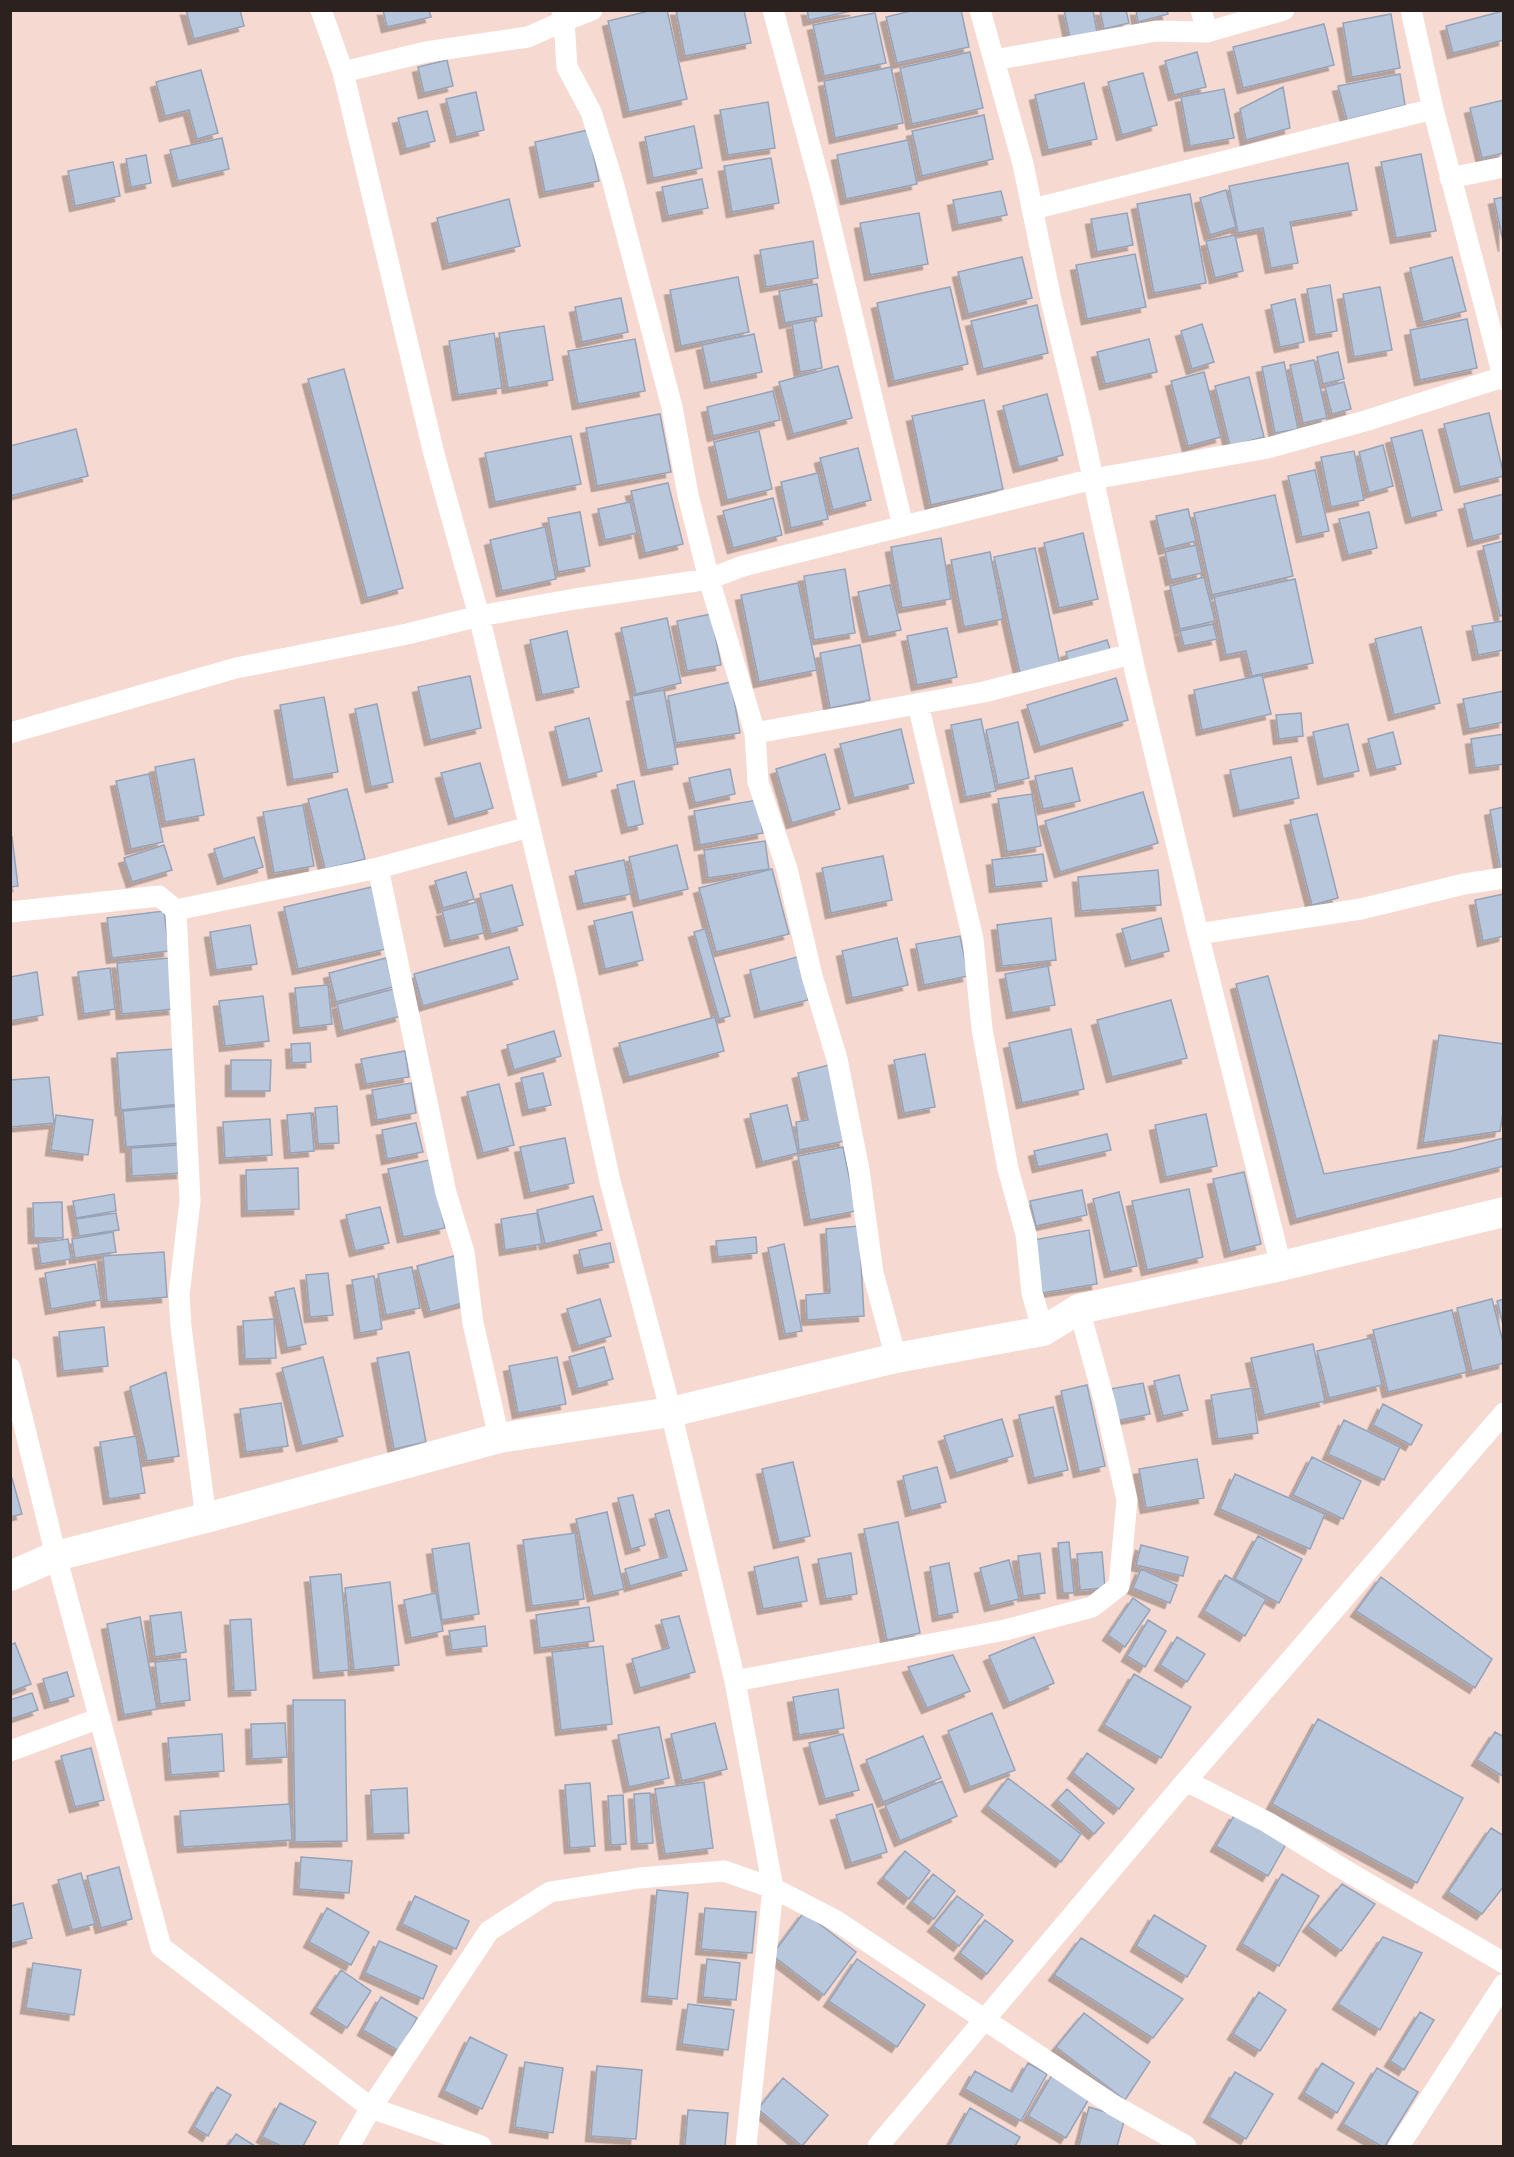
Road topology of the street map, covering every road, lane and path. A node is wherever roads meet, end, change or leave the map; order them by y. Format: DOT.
graph roads {
  1 [pos="321,10"];
  2 [pos="592,10"];
  3 [pos="773,10"];
  4 [pos="981,10"];
  5 [pos="1201,10"];
  6 [pos="1284,10"];
  7 [pos="1411,10"];
  8 [pos="563,16"];
  9 [pos="1207,32"];
  10 [pos="994,60"];
  11 [pos="343,72"];
  12 [pos="1433,109"];
  13 [pos="1503,166"];
  14 [pos="1450,178"];
  15 [pos="1033,209"];
  16 [pos="1503,379"];
  17 [pos="1093,479"];
  18 [pos="903,526"];
  19 [pos="709,579"];
  20 [pos="479,616"];
  21 [pos="1131,654"];
  22 [pos="918,704"];
  23 [pos="10,733"];
  24 [pos="755,733"];
  25 [pos="529,827"];
  26 [pos="378,867"];
  27 [pos="1503,878"];
  28 [pos="176,910"];
  29 [pos="10,912"];
  30 [pos="1198,934"];
  31 [pos="1503,1212"];
  32 [pos="1281,1266"];
  33 [pos="1079,1309"];
  34 [pos="1043,1331"];
  35 [pos="896,1358"];
  36 [pos="10,1368"];
  37 [pos="670,1412"];
  38 [pos="1503,1413"];
  39 [pos="499,1438"];
  40 [pos="206,1518"];
  41 [pos="56,1556"];
  42 [pos="10,1576"];
  43 [pos="735,1681"];
  44 [pos="99,1718"];
  45 [pos="10,1751"];
  46 [pos="1186,1781"];
  47 [pos="773,1888"];
  48 [pos="1503,1963"];
  49 [pos="1503,1984"];
  50 [pos="984,2021"];
  51 [pos="371,2108"];
  52 [pos="349,2146"];
  53 [pos="481,2146"];
  54 [pos="746,2146"];
  55 [pos="878,2146"];
  56 [pos="1186,2146"];
  57 [pos="1399,2146"];
  1 -- 11 [label="street"];
  2 -- 8 [label="street"];
  3 -- 18 [label="street"];
  4 -- 10 [label="street"];
  5 -- 9 [label="street"];
  6 -- 9 [label="street"];
  7 -- 12 [label="street"];
  8 -- 11 [label="street"];
  8 -- 19 [label="street"];
  9 -- 10 [label="street"];
  10 -- 15 [label="street"];
  11 -- 20 [label="street"];
  12 -- 14 [label="street"];
  12 -- 15 [label="street"];
  13 -- 14 [label="street"];
  14 -- 16 [label="street"];
  15 -- 17 [label="street"];
  16 -- 17 [label="street"];
  17 -- 18 [label="street"];
  17 -- 21 [label="street"];
  18 -- 19 [label="street"];
  19 -- 20 [label="street"];
  19 -- 24 [label="street"];
  20 -- 23 [label="street"];
  20 -- 25 [label="street"];
  21 -- 22 [label="street"];
  21 -- 30 [label="street"];
  22 -- 24 [label="street"];
  22 -- 34 [label="street"];
  24 -- 35 [label="street"];
  25 -- 26 [label="street"];
  25 -- 37 [label="street"];
  26 -- 28 [label="street"];
  26 -- 39 [label="street"];
  27 -- 30 [label="street"];
  28 -- 29 [label="street"];
  28 -- 40 [label="street"];
  30 -- 32 [label="street"];
  31 -- 32 [label="street"];
  32 -- 33 [label="street"];
  33 -- 34 [label="street"];
  33 -- 43 [label="street"];
  34 -- 35 [label="street"];
  35 -- 37 [label="street"];
  36 -- 41 [label="street"];
  37 -- 39 [label="street"];
  37 -- 43 [label="street"];
  38 -- 46 [label="street"];
  39 -- 40 [label="street"];
  40 -- 41 [label="street"];
  41 -- 42 [label="street"];
  41 -- 44 [label="street"];
  43 -- 47 [label="street"];
  44 -- 45 [label="street"];
  44 -- 51 [label="street"];
  46 -- 48 [label="street"];
  46 -- 50 [label="street"];
  47 -- 50 [label="street"];
  47 -- 51 [label="street"];
  47 -- 54 [label="street"];
  49 -- 57 [label="street"];
  50 -- 55 [label="street"];
  50 -- 56 [label="street"];
  51 -- 52 [label="street"];
  51 -- 53 [label="street"];
}
